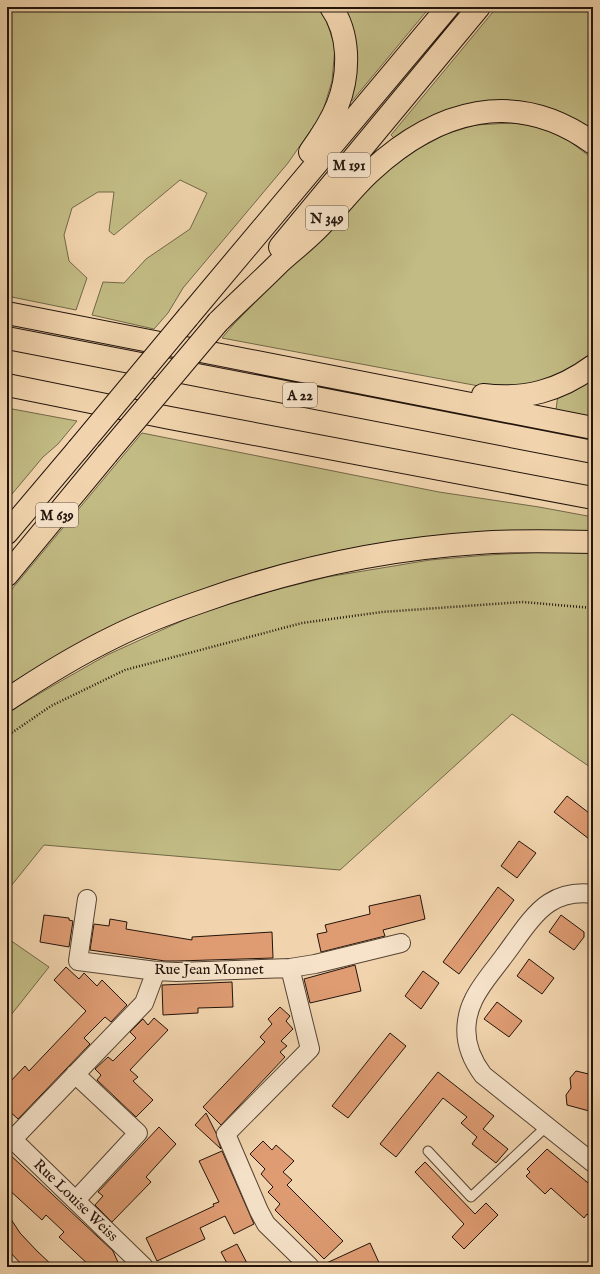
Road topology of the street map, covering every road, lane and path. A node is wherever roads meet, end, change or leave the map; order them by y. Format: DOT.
graph roads {
  1 [pos="331,7"];
  2 [pos="448,7"];
  3 [pos="479,7"];
  4 [pos="593,143"];
  5 [pos="8,313"];
  6 [pos="188,316"];
  7 [pos="218,322"];
  8 [pos="7,338"];
  9 [pos="270,364"];
  10 [pos="593,366"];
  11 [pos="7,385"];
  12 [pos="67,397"];
  13 [pos="7,398"];
  14 [pos="593,428"];
  15 [pos="78,449"];
  16 [pos="593,452"];
  17 [pos="107,454"];
  18 [pos="593,498"];
  19 [pos="7,514"];
  20 [pos="7,533"];
  21 [pos="593,542"];
  22 [pos="7,576"];
  23 [pos="593,608"];
  24 [pos="7,700"];
  25 [pos="7,736"];
  26 [pos="593,894"];
  27 [pos="87,899"];
  28 [pos="401,943"];
  29 [pos="290,968"];
  30 [pos="156,971"];
  31 [pos="75,1074"];
  32 [pos="547,1126"];
  33 [pos="10,1136"];
  34 [pos="428,1151"];
  35 [pos="593,1163"];
  36 [pos="76,1200"];
  37 [pos="144,1267"];
  38 [pos="310,1267"];
  1 -- 6 [label="highway"];
  2 -- 6 [label="highway, M 191"];
  3 -- 7 [label="highway, M 191"];
  4 -- 7 [label="highway, N 349"];
  5 -- 9 [label="highway"];
  6 -- 15 [label="highway, M 191, bridge"];
  7 -- 17 [label="highway, M 191, bridge"];
  8 -- 16 [label="highway, A 22"];
  9 -- 10 [label="highway"];
  9 -- 14 [label="highway"];
  11 -- 12 [label="highway"];
  12 -- 13 [label="highway"];
  12 -- 18 [label="highway"];
  15 -- 19 [label="highway"];
  15 -- 20 [label="highway, M 639"];
  17 -- 22 [label="highway, M 639"];
  21 -- 24 [label="highway"];
  23 -- 25 [label="path"];
  26 -- 32 [label="street"];
  27 -- 30 [label="street, Rue Jean Monnet"];
  28 -- 29 [label="street, Rue Jean Monnet"];
  29 -- 30 [label="street, Rue Jean Monnet"];
  29 -- 38 [label="street"];
  30 -- 31 [label="street"];
  31 -- 33 [label="street"];
  31 -- 36 [label="street"];
  32 -- 34 [label="lane"];
  32 -- 35 [label="street"];
  33 -- 36 [label="street, Rue Louise Weiss"];
  36 -- 37 [label="street, Rue Louise Weiss"];
}
